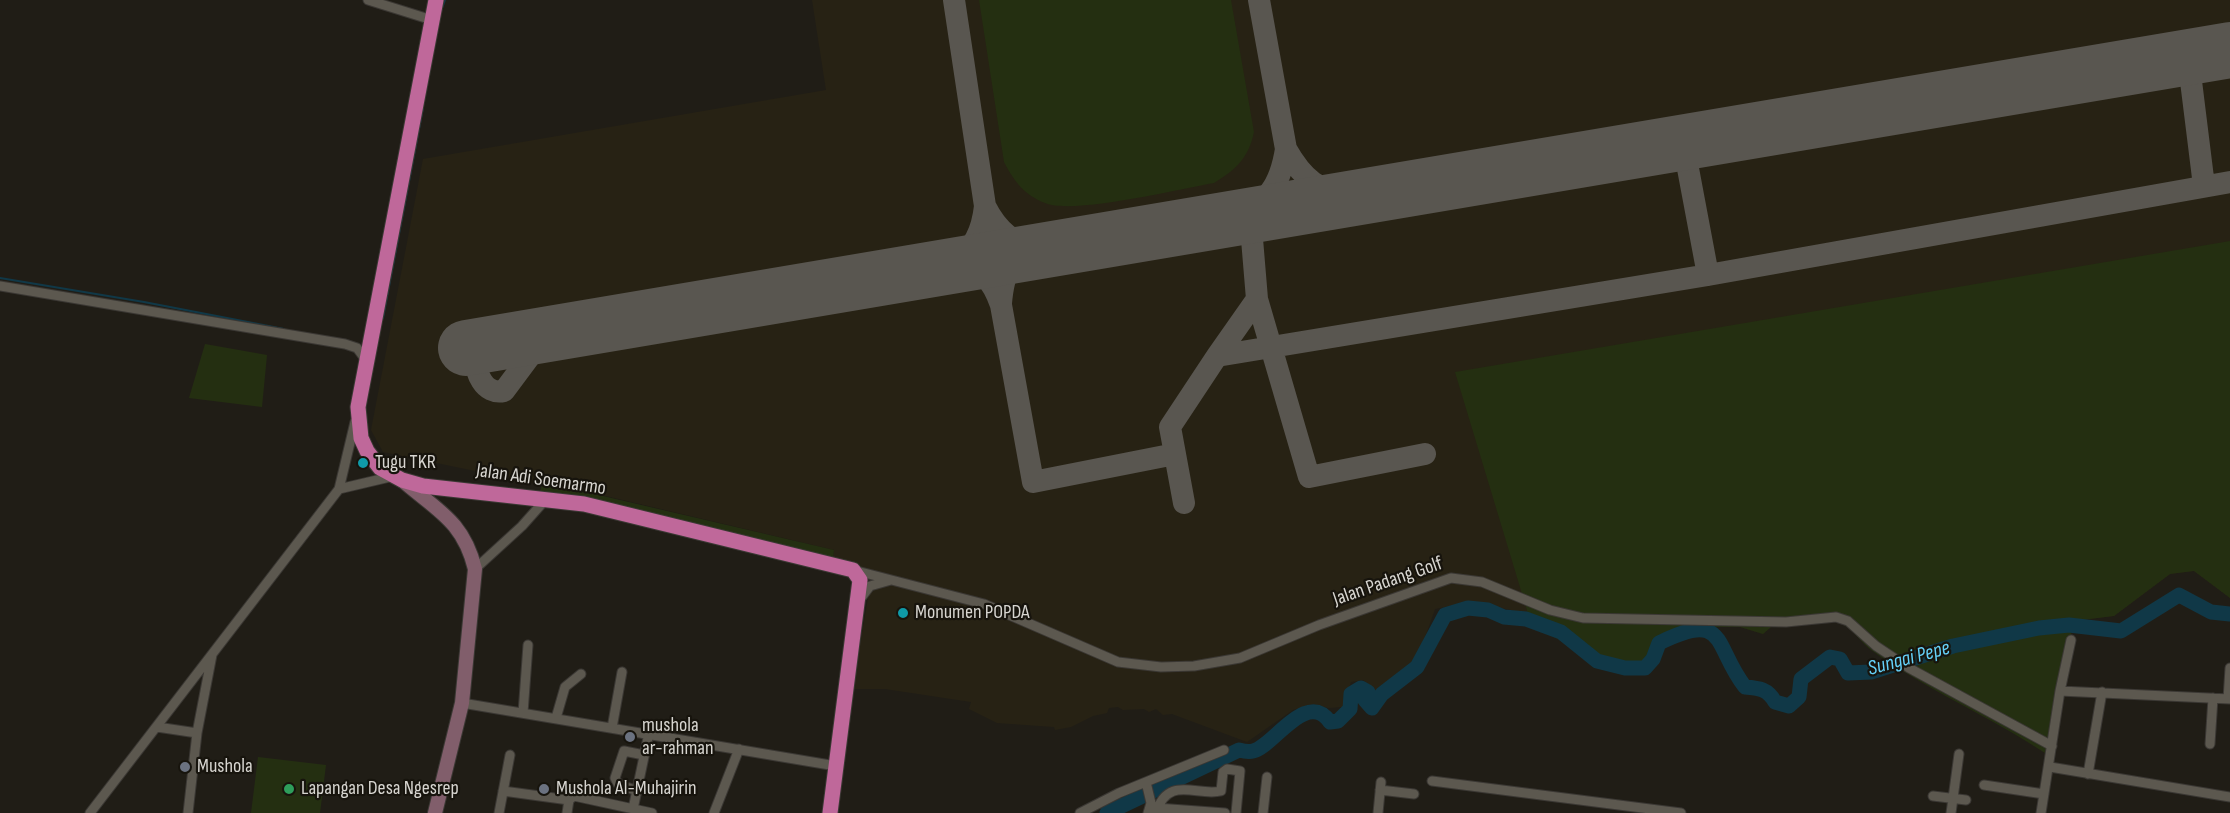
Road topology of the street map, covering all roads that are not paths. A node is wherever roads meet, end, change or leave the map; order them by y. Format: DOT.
graph roads {
  1 [pos="368,0"];
  2 [pos="436,0"];
  3 [pos="432,20"];
  4 [pos="0,286"];
  5 [pos="368,348"];
  6 [pos="358,407"];
  7 [pos="398,478"];
  8 [pos="339,489"];
  9 [pos="546,499"];
  10 [pos="822,562"];
  11 [pos="475,569"];
  12 [pos="862,575"];
  13 [pos="896,579"];
  14 [pos="857,605"];
  15 [pos="2072,640"];
  16 [pos="528,645"];
  17 [pos="212,653"];
  18 [pos="2230,668"];
  19 [pos="622,672"];
  20 [pos="581,674"];
  21 [pos="2060,691"];
  22 [pos="2102,692"];
  23 [pos="2213,698"];
  24 [pos="2229,699"];
  25 [pos="462,703"];
  26 [pos="523,713"];
  27 [pos="556,718"];
  28 [pos="157,727"];
  29 [pos="612,728"];
  30 [pos="197,733"];
  31 [pos="649,734"];
  32 [pos="2210,744"];
  33 [pos="2052,746"];
  34 [pos="739,749"];
  35 [pos="1224,750"];
  36 [pos="1959,754"];
  37 [pos="510,755"];
  38 [pos="644,755"];
  39 [pos="836,766"];
  40 [pos="2050,767"];
  41 [pos="2088,774"];
  42 [pos="1267,777"];
  43 [pos="1432,781"];
  44 [pos="1984,785"];
  45 [pos="503,791"];
  46 [pos="637,791"];
  47 [pos="1148,791"];
  48 [pos="1414,794"];
  49 [pos="2044,794"];
  50 [pos="1933,796"];
  51 [pos="2230,797"];
  52 [pos="1953,799"];
  53 [pos="569,800"];
  54 [pos="1966,800"];
  55 [pos="633,809"];
  56 [pos="1156,810"];
  57 [pos="90,813"];
  58 [pos="188,813"];
  59 [pos="435,813"];
  60 [pos="499,813"];
  61 [pos="567,813"];
  62 [pos="652,813"];
  63 [pos="714,813"];
  64 [pos="830,813"];
  65 [pos="1080,813"];
  66 [pos="1148,813"];
  67 [pos="1226,813"];
  68 [pos="1236,813"];
  69 [pos="1263,813"];
  70 [pos="1378,813"];
  71 [pos="1681,813"];
  72 [pos="1951,813"];
  73 [pos="2041,813"];
  1 -- 3 [label="street"];
  2 -- 3 [label="highway, Jalan Adi Soemarmo"];
  3 -- 5 [label="highway, Jalan Adi Soemarmo"];
  4 -- 5 [label="street"];
  5 -- 6 [label="highway, Jalan Adi Soemarmo"];
  6 -- 7 [label="highway, Jalan Adi Soemarmo"];
  6 -- 8 [label="street"];
  7 -- 8 [label="street"];
  7 -- 9 [label="highway, Jalan Adi Soemarmo"];
  7 -- 11 [label="main road"];
  8 -- 17 [label="street"];
  9 -- 10 [label="highway, Jalan Adi Soemarmo"];
  9 -- 11 [label="street"];
  10 -- 12 [label="highway, Jalan Adi Soemarmo"];
  10 -- 14 [label="highway, Jalan Adi Soemarmo"];
  11 -- 25 [label="main road"];
  12 -- 13 [label="street, Jalan Padang Golf"];
  12 -- 14 [label="highway"];
  13 -- 14 [label="street"];
  13 -- 33 [label="street, Jalan Padang Golf"];
  14 -- 39 [label="highway"];
  15 -- 21 [label="street"];
  16 -- 26 [label="street"];
  17 -- 28 [label="street"];
  17 -- 30 [label="street"];
  18 -- 24 [label="street"];
  19 -- 29 [label="street"];
  20 -- 27 [label="street"];
  21 -- 22 [label="street"];
  21 -- 33 [label="street"];
  22 -- 23 [label="street"];
  22 -- 41 [label="street"];
  23 -- 24 [label="street"];
  23 -- 32 [label="street"];
  25 -- 26 [label="street"];
  25 -- 59 [label="main road"];
  26 -- 27 [label="street"];
  27 -- 29 [label="street"];
  28 -- 30 [label="street"];
  28 -- 57 [label="street"];
  29 -- 31 [label="street"];
  30 -- 58 [label="street"];
  31 -- 34 [label="street"];
  31 -- 38 [label="street"];
  33 -- 40 [label="street"];
  34 -- 39 [label="street"];
  34 -- 63 [label="street"];
  35 -- 47 [label="street"];
  36 -- 52 [label="street"];
  37 -- 45 [label="street"];
  38 -- 46 [label="street"];
  38 -- 46 [label="street"];
  39 -- 64 [label="highway"];
  40 -- 41 [label="street"];
  40 -- 49 [label="street"];
  41 -- 51 [label="street"];
  42 -- 69 [label="street"];
  43 -- 71 [label="street"];
  44 -- 49 [label="street"];
  45 -- 53 [label="street"];
  45 -- 60 [label="street"];
  46 -- 55 [label="street"];
  47 -- 65 [label="street"];
  47 -- 66 [label="street"];
  48 -- 70 [label="street"];
  49 -- 73 [label="street"];
  50 -- 52 [label="street"];
  52 -- 54 [label="street"];
  52 -- 72 [label="street"];
  53 -- 55 [label="street"];
  53 -- 61 [label="street"];
  55 -- 62 [label="street"];
  56 -- 67 [label="street"];
  56 -- 68 [label="street"];
}
